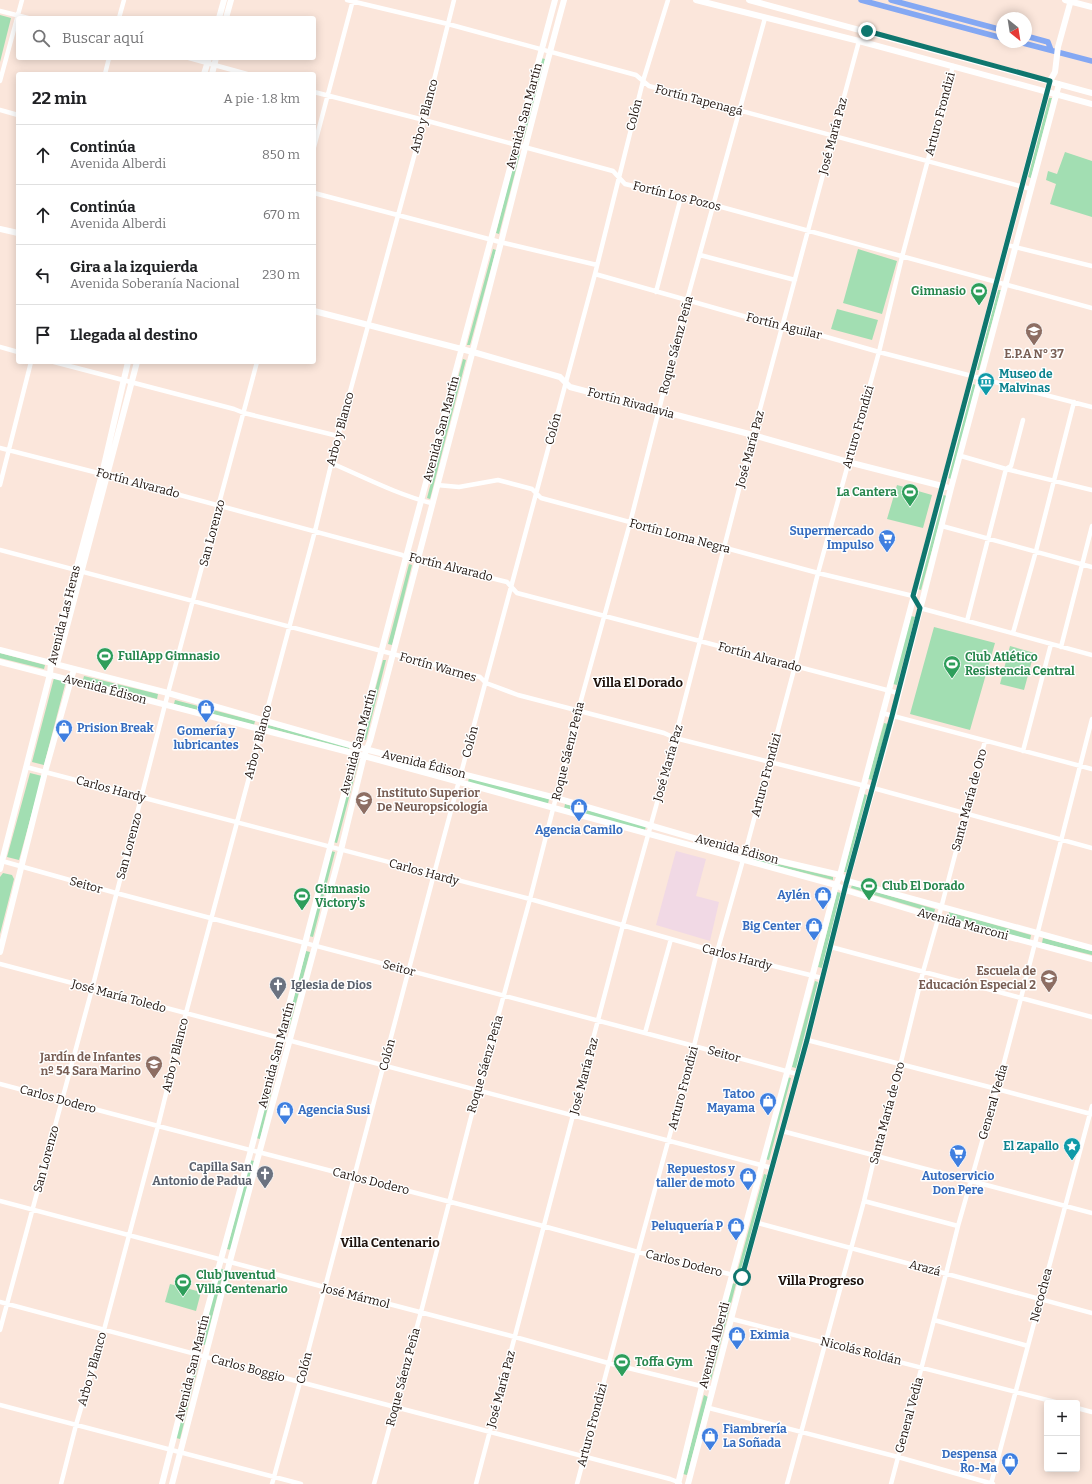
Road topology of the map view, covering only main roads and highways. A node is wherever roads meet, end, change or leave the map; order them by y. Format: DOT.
graph roads {
  1 [pos="224,0"];
  2 [pos="231,0"];
  3 [pos="555,0"];
  4 [pos="564,0"];
  5 [pos="696,0"];
  6 [pos="749,0"];
  7 [pos="1069,0"];
  8 [pos="1080,2"];
  9 [pos="1092,7"];
  10 [pos="1069,9"];
  11 [pos="220,16"];
  12 [pos="227,16"];
  13 [pos="210,62"];
  14 [pos="205,72"];
  15 [pos="212,72"];
  16 [pos="1055,72"];
  17 [pos="1050,81"];
  18 [pos="1059,84"];
  19 [pos="1047,92"];
  20 [pos="1092,93"];
  21 [pos="1057,94"];
  22 [pos="1092,104"];
  23 [pos="0,228"];
  24 [pos="16,232"];
  25 [pos="316,312"];
  26 [pos="461,350"];
  27 [pos="473,352"];
  28 [pos="128,364"];
  29 [pos="136,364"];
  30 [pos="104,474"];
  31 [pos="942,487"];
  32 [pos="951,488"];
  33 [pos="0,650"];
  34 [pos="0,662"];
  35 [pos="54,664"];
  36 [pos="74,669"];
  37 [pos="50,674"];
  38 [pos="71,680"];
  39 [pos="357,747"];
  40 [pos="368,749"];
  41 [pos="355,754"];
  42 [pos="364,756"];
  43 [pos="0,869"];
  44 [pos="840,875"];
  45 [pos="847,881"];
  46 [pos="836,885"];
  47 [pos="845,890"];
  48 [pos="1092,948"];
  49 [pos="0,952"];
  50 [pos="1092,959"];
  51 [pos="679,1483"];
  52 [pos="162,1484"];
  53 [pos="172,1484"];
  54 [pos="688,1484"];
  1 -- 11 [label="main road"];
  2 -- 12 [label="main road"];
  3 -- 26 [label="main road, Avenida San Martín"];
  4 -- 27 [label="main road, Avenida San Martín"];
  5 -- 19 [label="main road"];
  6 -- 17 [label="main road"];
  7 -- 8 [label="main road"];
  7 -- 10 [label="main road, Avenida Alberdi"];
  8 -- 9 [label="main road"];
  8 -- 10 [label="main road"];
  10 -- 16 [label="main road, Avenida Alberdi"];
  13 -- 14 [label="main road"];
  13 -- 15 [label="main road"];
  16 -- 17 [label="main road, Avenida Alberdi"];
  16 -- 18 [label="main road"];
  17 -- 18 [label="main road"];
  17 -- 19 [label="main road, Avenida Alberdi"];
  18 -- 20 [label="main road"];
  18 -- 21 [label="main road, Avenida Alberdi"];
  19 -- 21 [label="main road"];
  19 -- 31 [label="main road, Avenida Alberdi"];
  21 -- 22 [label="main road"];
  21 -- 32 [label="main road, Avenida Alberdi"];
  23 -- 24 [label="main road"];
  25 -- 26 [label="main road, Fortín Rivadavia"];
  26 -- 27 [label="main road, Fortín Rivadavia"];
  26 -- 39 [label="main road, Avenida San Martín"];
  27 -- 31 [label="main road, Fortín Rivadavia"];
  27 -- 40 [label="main road, Avenida San Martín"];
  28 -- 30 [label="main road, Avenida Las Heras"];
  29 -- 30 [label="main road, Avenida Las Heras"];
  30 -- 35 [label="main road, Avenida Las Heras"];
  31 -- 32 [label="main road, Fortín Rivadavia"];
  31 -- 44 [label="main road, Avenida Alberdi"];
  32 -- 45 [label="main road, Avenida Alberdi"];
  33 -- 35 [label="main road, Avenida Édison"];
  34 -- 37 [label="main road, Avenida Édison"];
  35 -- 36 [label="main road, Avenida Édison"];
  35 -- 37 [label="main road, Avenida Las Heras"];
  36 -- 38 [label="main road, Avenida Las Heras"];
  36 -- 39 [label="main road, Avenida Édison"];
  37 -- 38 [label="main road, Avenida Édison"];
  37 -- 43 [label="main road, Avenida Las Heras"];
  38 -- 41 [label="main road, Avenida Édison"];
  38 -- 49 [label="main road, Avenida Las Heras"];
  39 -- 40 [label="main road, Avenida Édison"];
  39 -- 41 [label="main road, Avenida San Martín"];
  40 -- 42 [label="main road, Avenida San Martín"];
  40 -- 44 [label="main road, Avenida Édison"];
  41 -- 42 [label="main road, Avenida Édison"];
  41 -- 52 [label="main road, Avenida San Martín"];
  42 -- 46 [label="main road, Avenida Édison"];
  42 -- 53 [label="main road, Avenida San Martín"];
  44 -- 45 [label="main road, Avenida Édison"];
  44 -- 46 [label="main road, Avenida Alberdi"];
  45 -- 47 [label="main road, Avenida Alberdi"];
  45 -- 48 [label="main road, Avenida Marconi"];
  46 -- 47 [label="main road, Avenida Marconi"];
  46 -- 51 [label="main road, Avenida Alberdi"];
  47 -- 50 [label="main road, Avenida Marconi"];
  47 -- 54 [label="main road, Avenida Alberdi"];
}
